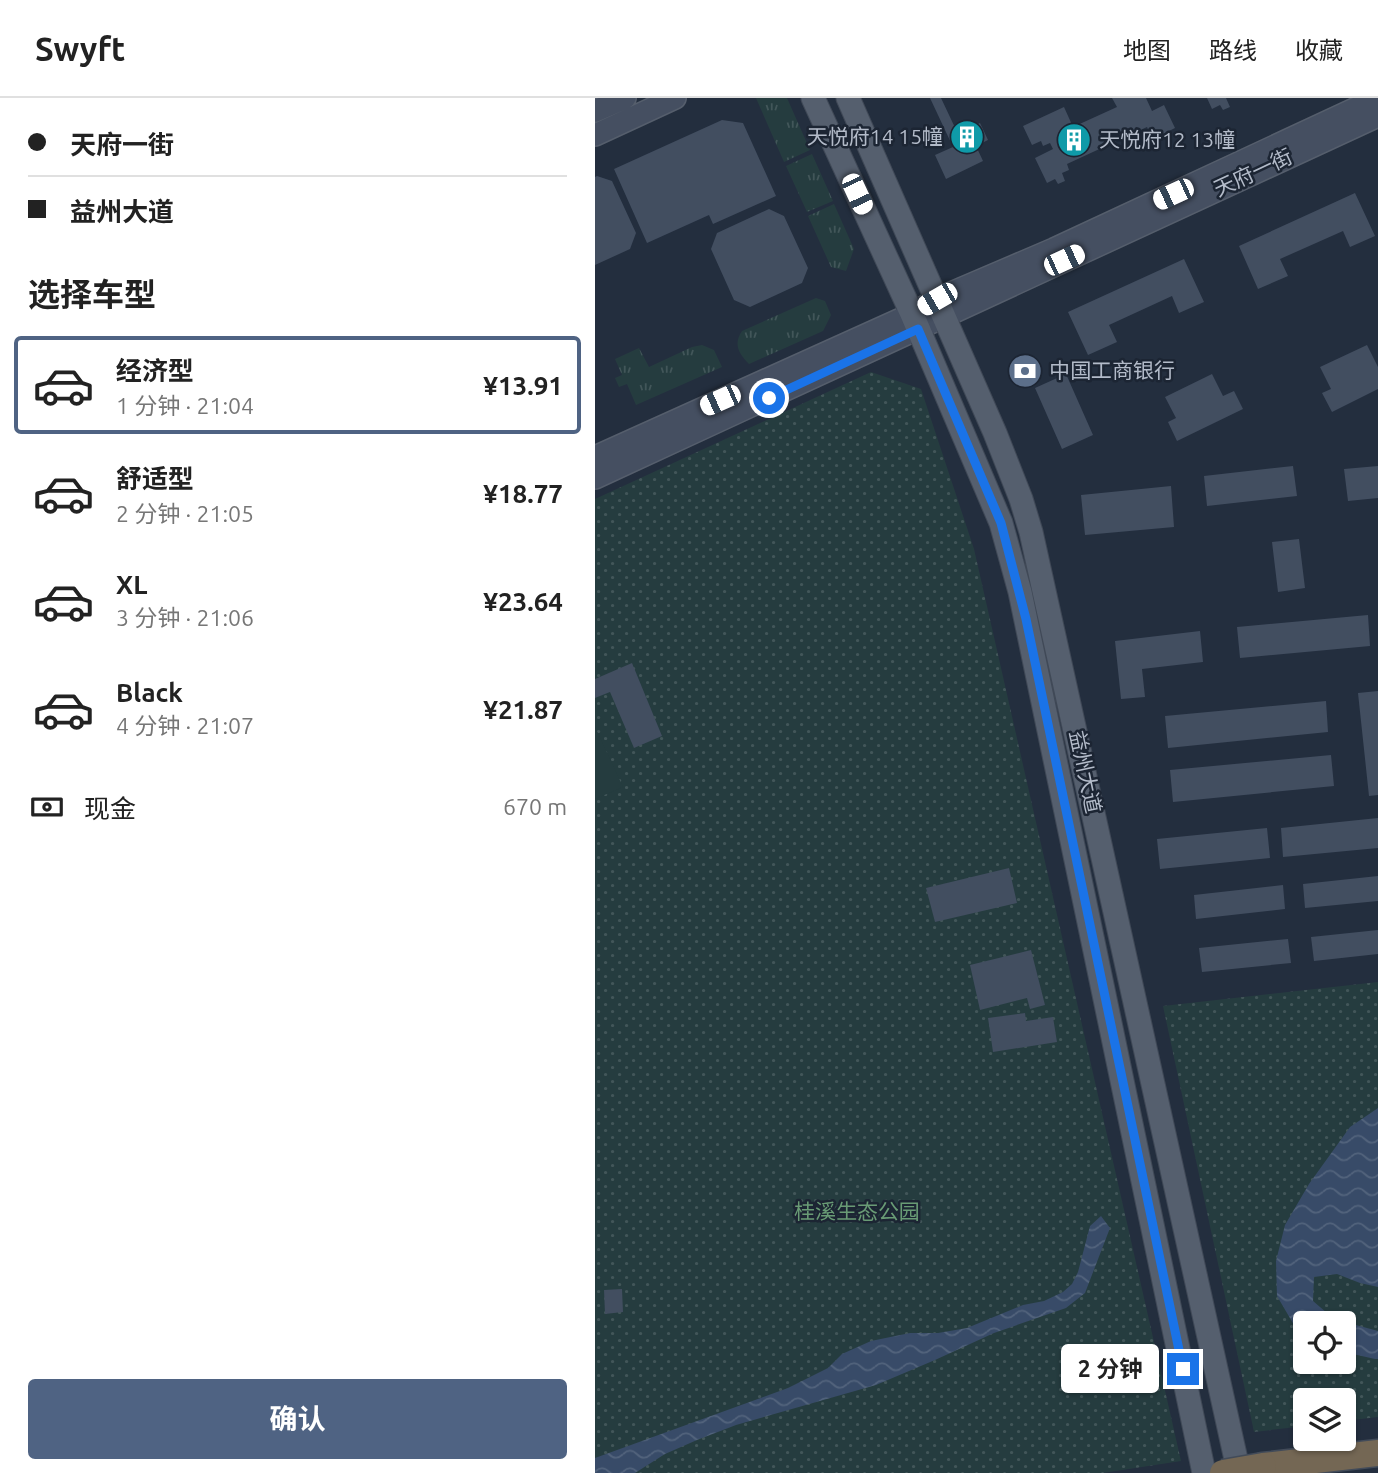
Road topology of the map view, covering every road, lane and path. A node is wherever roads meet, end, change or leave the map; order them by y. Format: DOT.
graph roads {
  1 [pos="625,98"];
  2 [pos="675,98"];
  3 [pos="813,98"];
  4 [pos="848,98"];
  5 [pos="1378,98"];
  6 [pos="595,111"];
  7 [pos="1378,116"];
  8 [pos="595,135"];
  9 [pos="940,307"];
  10 [pos="915,322"];
  11 [pos="596,452"];
  12 [pos="595,478"];
  13 [pos="1378,1453"];
  14 [pos="1251,1470"];
  15 [pos="1204,1473"];
  16 [pos="1223,1473"];
  1 -- 6 [label="main road"];
  2 -- 8 [label="main road"];
  3 -- 10 [label="main road, 益州大道"];
  4 -- 9 [label="main road, 益州大道"];
  5 -- 9 [label="main road, 天府一街"];
  7 -- 9 [label="main road, 天府一街"];
  9 -- 10 [label="main road, 天府一街"];
  9 -- 14 [label="main road, 益州大道"];
  10 -- 11 [label="main road, 天府一街"];
  10 -- 12 [label="main road, 天府一街"];
  10 -- 15 [label="main road, 益州大道"];
  13 -- 14 [label="highway"];
  14 -- 16 [label="highway, bridge"];
}
